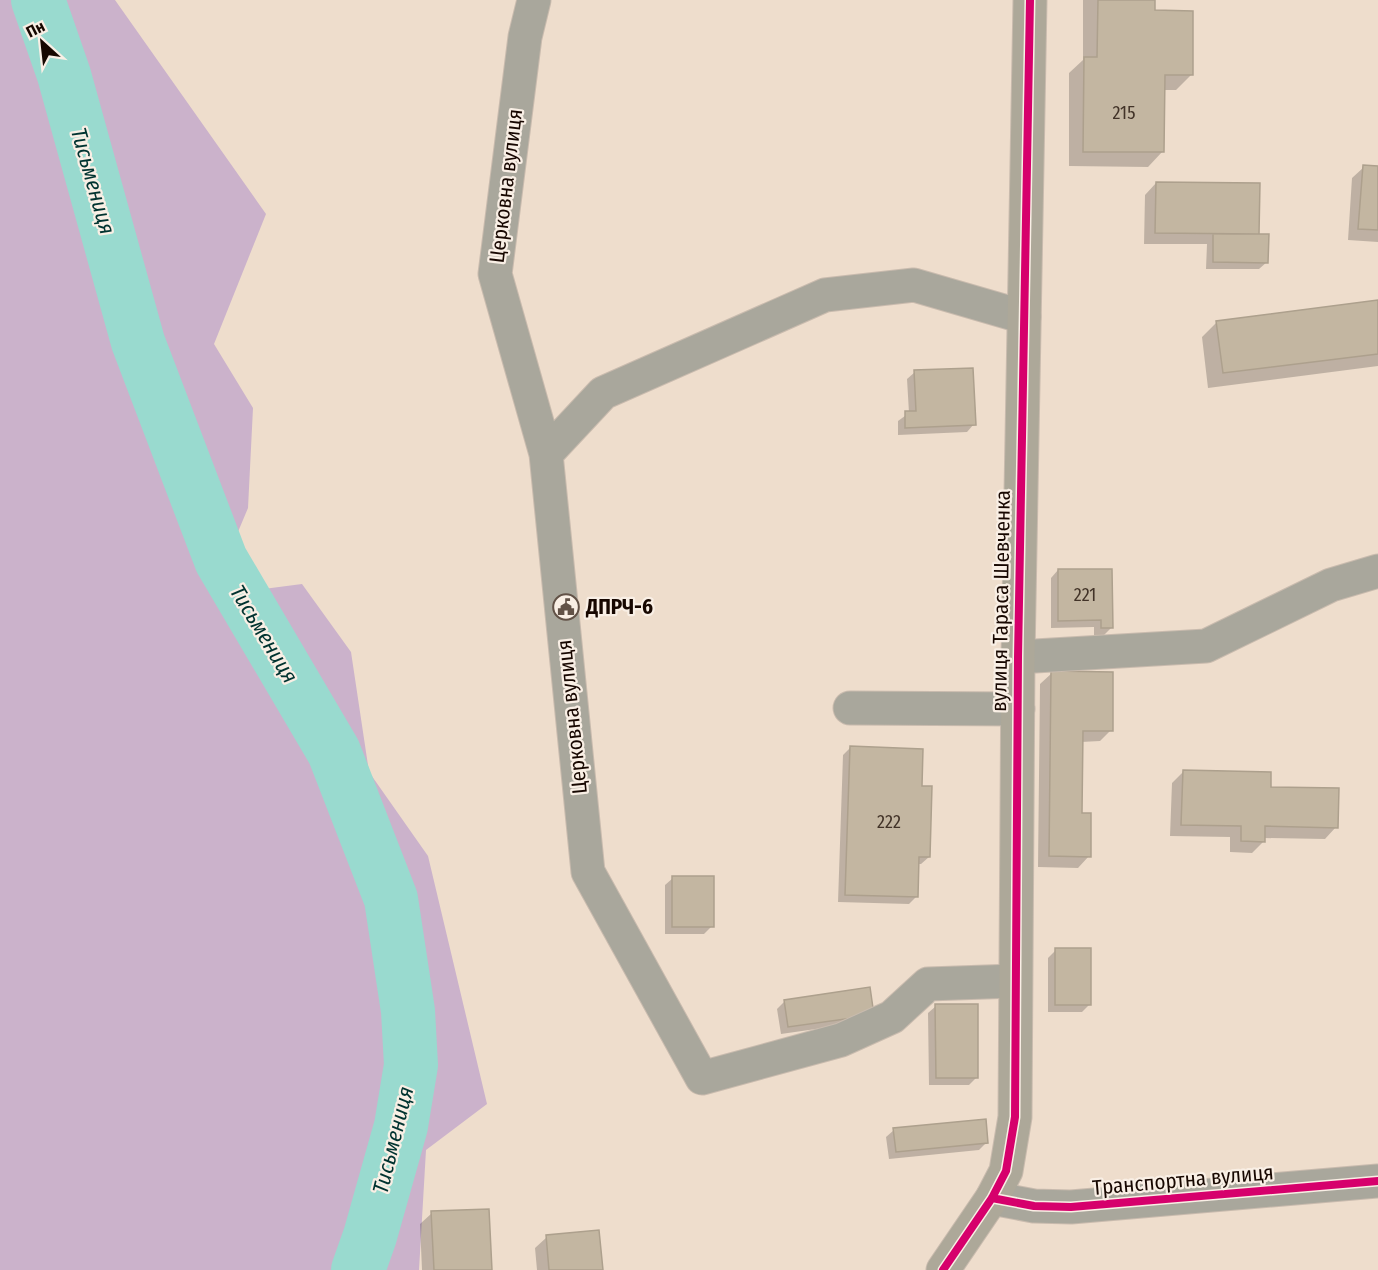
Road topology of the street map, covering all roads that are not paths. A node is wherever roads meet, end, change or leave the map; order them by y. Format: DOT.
graph roads {
  1 [pos="534,0"];
  2 [pos="1030,0"];
  3 [pos="1024,317"];
  4 [pos="546,454"];
  5 [pos="1378,571"];
  6 [pos="1018,657"];
  7 [pos="850,708"];
  8 [pos="1018,709"];
  9 [pos="1016,981"];
  10 [pos="1378,1181"];
  11 [pos="992,1198"];
  12 [pos="951,1267"];
  1 -- 4 [label="street, Церковна вулиця"];
  2 -- 3 [label="main road, вулиця Тараса Шевченка"];
  3 -- 4 [label="street"];
  3 -- 6 [label="main road, вулиця Тараса Шевченка"];
  4 -- 9 [label="street, Церковна вулиця"];
  5 -- 6 [label="street"];
  6 -- 8 [label="main road, вулиця Тараса Шевченка"];
  7 -- 8 [label="street"];
  8 -- 9 [label="main road, вулиця Тараса Шевченка"];
  9 -- 11 [label="main road, вулиця Тараса Шевченка"];
  10 -- 11 [label="street, Транспортна вулиця"];
  11 -- 12 [label="main road, вулиця Тараса Шевченка"];
}
